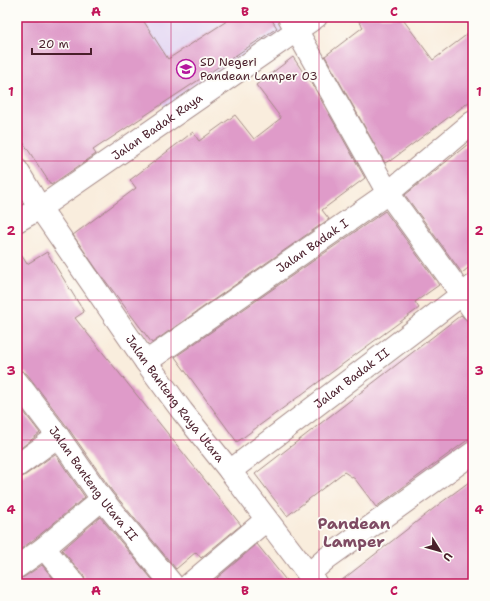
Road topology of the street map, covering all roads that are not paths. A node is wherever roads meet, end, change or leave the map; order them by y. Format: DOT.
graph roads {
  1 [pos="316,17"];
  2 [pos="293,24"];
  3 [pos="473,122"];
  4 [pos="17,170"];
  5 [pos="388,193"];
  6 [pos="40,208"];
  7 [pos="17,221"];
  8 [pos="469,296"];
  9 [pos="146,362"];
  10 [pos="17,382"];
  11 [pos="58,436"];
  12 [pos="473,453"];
  13 [pos="17,466"];
  14 [pos="230,471"];
  15 [pos="102,499"];
  16 [pos="266,520"];
  17 [pos="44,548"];
  18 [pos="17,567"];
  19 [pos="312,579"];
  20 [pos="74,584"];
  21 [pos="172,584"];
  22 [pos="190,584"];
  1 -- 2 [label="street, Jalan Badak Raya"];
  2 -- 5 [label="street"];
  2 -- 6 [label="street, Jalan Badak Raya"];
  3 -- 5 [label="street, Jalan Badak I"];
  4 -- 6 [label="street, Jalan Banteng Raya Utara"];
  5 -- 8 [label="street"];
  5 -- 9 [label="street, Jalan Badak I"];
  6 -- 7 [label="street, Jalan Badak Raya"];
  6 -- 9 [label="street, Jalan Banteng Raya Utara"];
  8 -- 14 [label="street, Jalan Badak II"];
  9 -- 14 [label="street, Jalan Banteng Raya Utara"];
  10 -- 11 [label="street, Jalan Banteng Utara II"];
  11 -- 13 [label="street"];
  11 -- 15 [label="street, Jalan Banteng Utara II"];
  12 -- 19 [label="street"];
  14 -- 16 [label="street, Jalan Banteng Raya Utara"];
  15 -- 17 [label="street"];
  15 -- 21 [label="street, Jalan Banteng Utara II"];
  16 -- 19 [label="street, Jalan Banteng Raya Utara"];
  16 -- 22 [label="street"];
  17 -- 18 [label="street"];
  17 -- 20 [label="street"];
}
